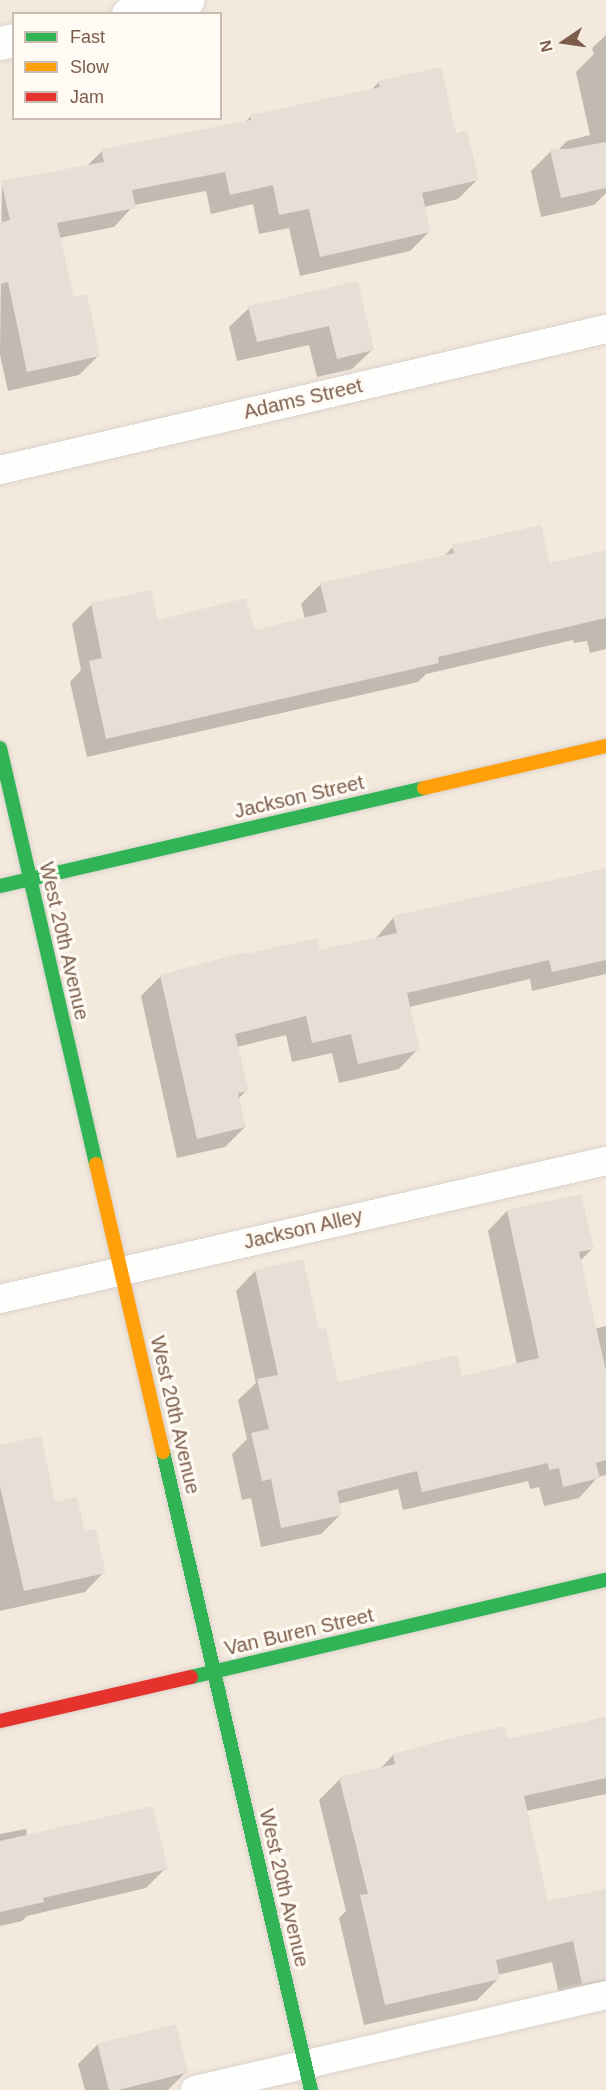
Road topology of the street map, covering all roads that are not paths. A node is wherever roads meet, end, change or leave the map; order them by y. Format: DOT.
graph roads {
  1 [pos="187,0"];
  2 [pos="136,12"];
  3 [pos="606,329"];
  4 [pos="0,470"];
  5 [pos="606,746"];
  6 [pos="0,748"];
  7 [pos="29,879"];
  8 [pos="0,886"];
  9 [pos="606,1161"];
  10 [pos="122,1270"];
  11 [pos="0,1299"];
  12 [pos="606,1580"];
  13 [pos="214,1671"];
  14 [pos="0,1721"];
  15 [pos="606,1995"];
  16 [pos="308,2077"];
  17 [pos="195,2090"];
  1 -- 2 [label="street"];
  3 -- 4 [label="lane, Adams Street"];
  5 -- 7 [label="street, Jackson Street"];
  6 -- 7 [label="street, West 20th Avenue"];
  7 -- 8 [label="street, Jackson Street"];
  7 -- 10 [label="street, West 20th Avenue"];
  9 -- 10 [label="lane, Jackson Alley"];
  10 -- 11 [label="lane, Jackson Alley"];
  10 -- 13 [label="street, West 20th Avenue"];
  12 -- 13 [label="street, Van Buren Street"];
  13 -- 14 [label="street, Van Buren Street"];
  13 -- 16 [label="street, West 20th Avenue"];
  15 -- 16 [label="lane"];
  16 -- 17 [label="lane"];
}
